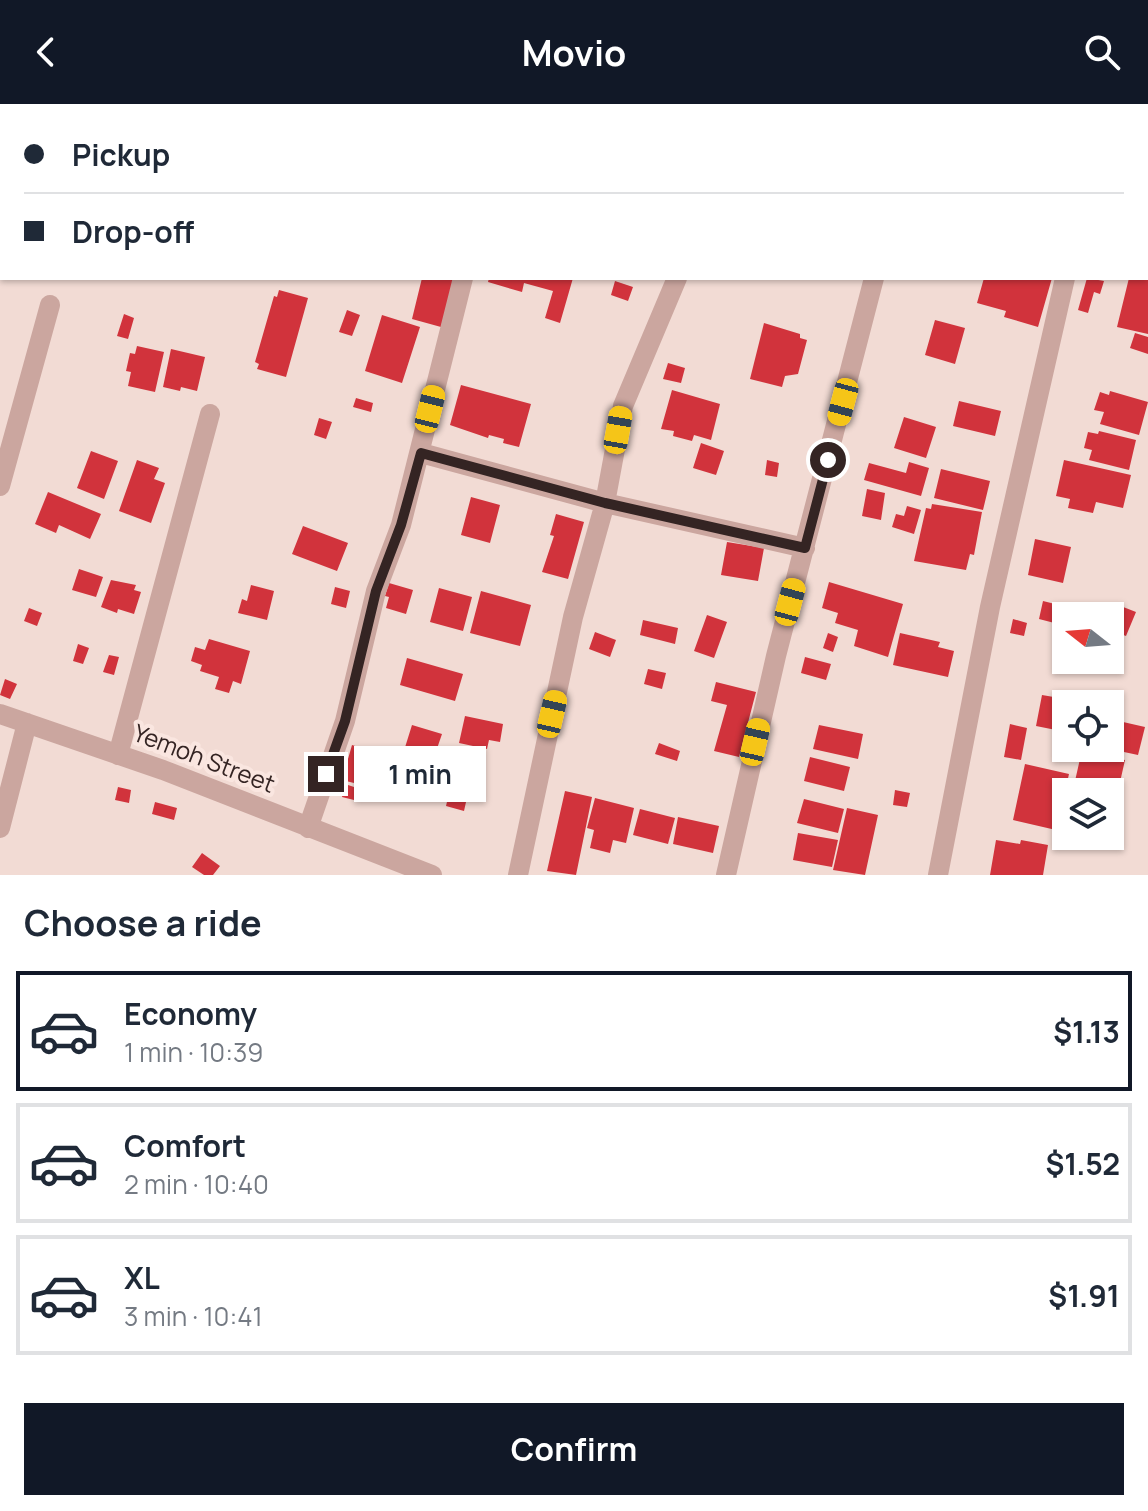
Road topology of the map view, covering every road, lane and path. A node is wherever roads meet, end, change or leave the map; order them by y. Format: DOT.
graph roads {
  1 [pos="463,280"];
  2 [pos="676,280"];
  3 [pos="873,280"];
  4 [pos="1065,280"];
  5 [pos="50,305"];
  6 [pos="210,414"];
  7 [pos="421,453"];
  8 [pos="0,486"];
  9 [pos="605,503"];
  10 [pos="805,548"];
  11 [pos="0,714"];
  12 [pos="27,723"];
  13 [pos="118,755"];
  14 [pos="0,828"];
  15 [pos="308,828"];
  16 [pos="432,875"];
  17 [pos="518,875"];
  18 [pos="726,875"];
  19 [pos="938,875"];
  1 -- 7 [label="street"];
  2 -- 9 [label="street"];
  3 -- 10 [label="street"];
  4 -- 19 [label="street"];
  5 -- 8 [label="street"];
  6 -- 13 [label="street"];
  7 -- 9 [label="street"];
  7 -- 15 [label="street"];
  9 -- 10 [label="street"];
  9 -- 17 [label="street"];
  10 -- 18 [label="street"];
  11 -- 12 [label="street, Yemoh Street"];
  12 -- 13 [label="street, Yemoh Street"];
  12 -- 14 [label="street"];
  13 -- 15 [label="street, Yemoh Street"];
  15 -- 16 [label="street, Yemoh Street"];
}
